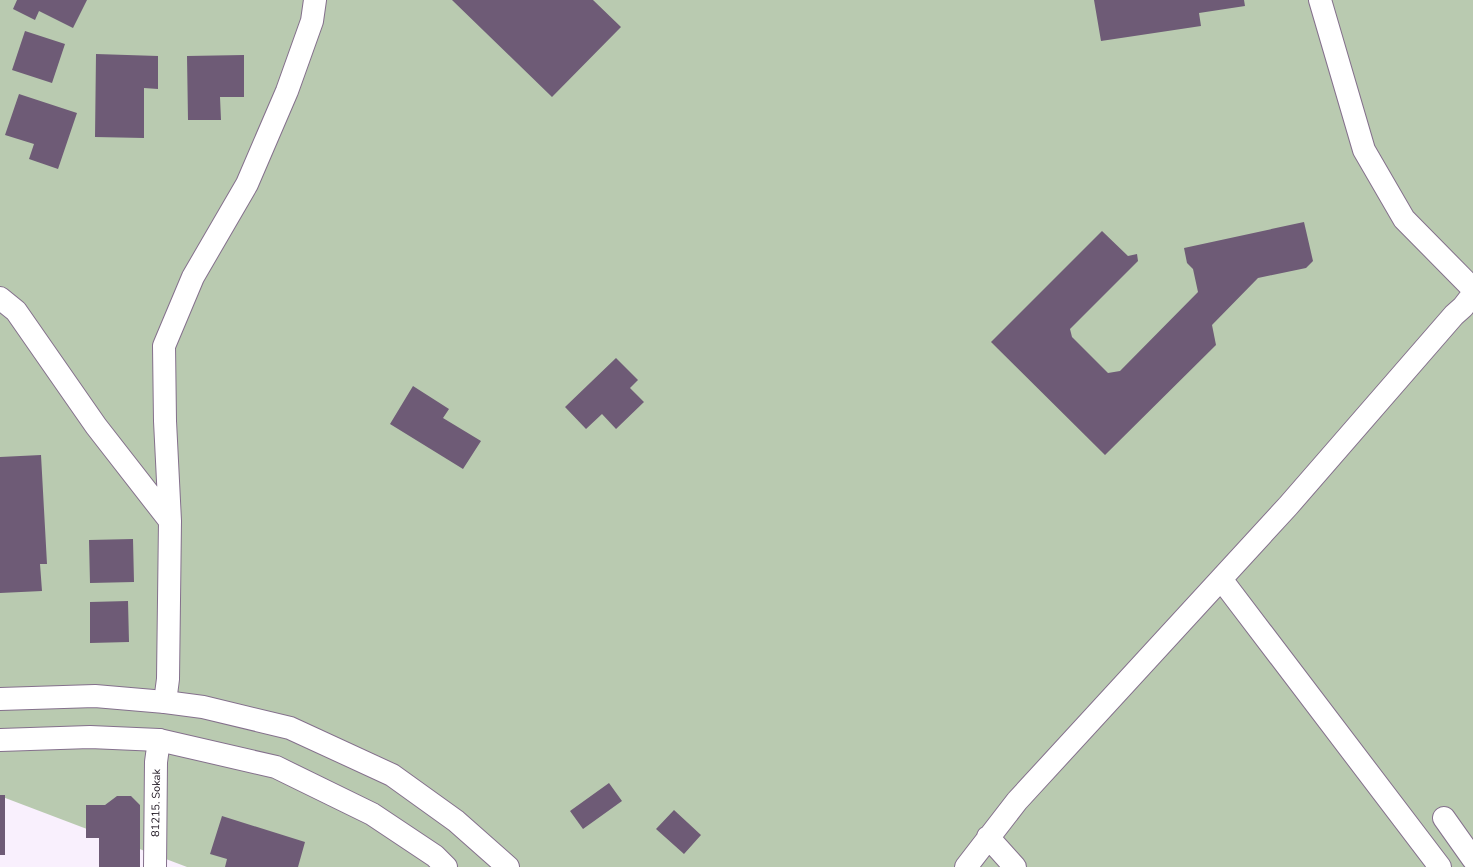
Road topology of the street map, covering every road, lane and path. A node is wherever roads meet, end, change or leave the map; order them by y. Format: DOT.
graph roads {
  1 [pos="315,0"];
  2 [pos="1320,0"];
  3 [pos="0,298"];
  4 [pos="1471,303"];
  5 [pos="170,521"];
  6 [pos="1221,579"];
  7 [pos="0,699"];
  8 [pos="165,702"];
  9 [pos="0,740"];
  10 [pos="159,740"];
  11 [pos="1444,818"];
  12 [pos="988,837"];
  13 [pos="1473,859"];
  14 [pos="155,867"];
  15 [pos="446,867"];
  16 [pos="508,867"];
  17 [pos="966,867"];
  18 [pos="1015,867"];
  19 [pos="1440,867"];
  1 -- 5 [label="street"];
  2 -- 4 [label="street"];
  3 -- 5 [label="street"];
  4 -- 6 [label="street"];
  5 -- 8 [label="street"];
  6 -- 12 [label="street"];
  6 -- 19 [label="street"];
  7 -- 8 [label="street"];
  8 -- 16 [label="street"];
  9 -- 10 [label="street"];
  10 -- 14 [label="street, 81215. Sokak"];
  10 -- 15 [label="street"];
  11 -- 13 [label="street"];
  12 -- 17 [label="street"];
  12 -- 18 [label="street"];
}
